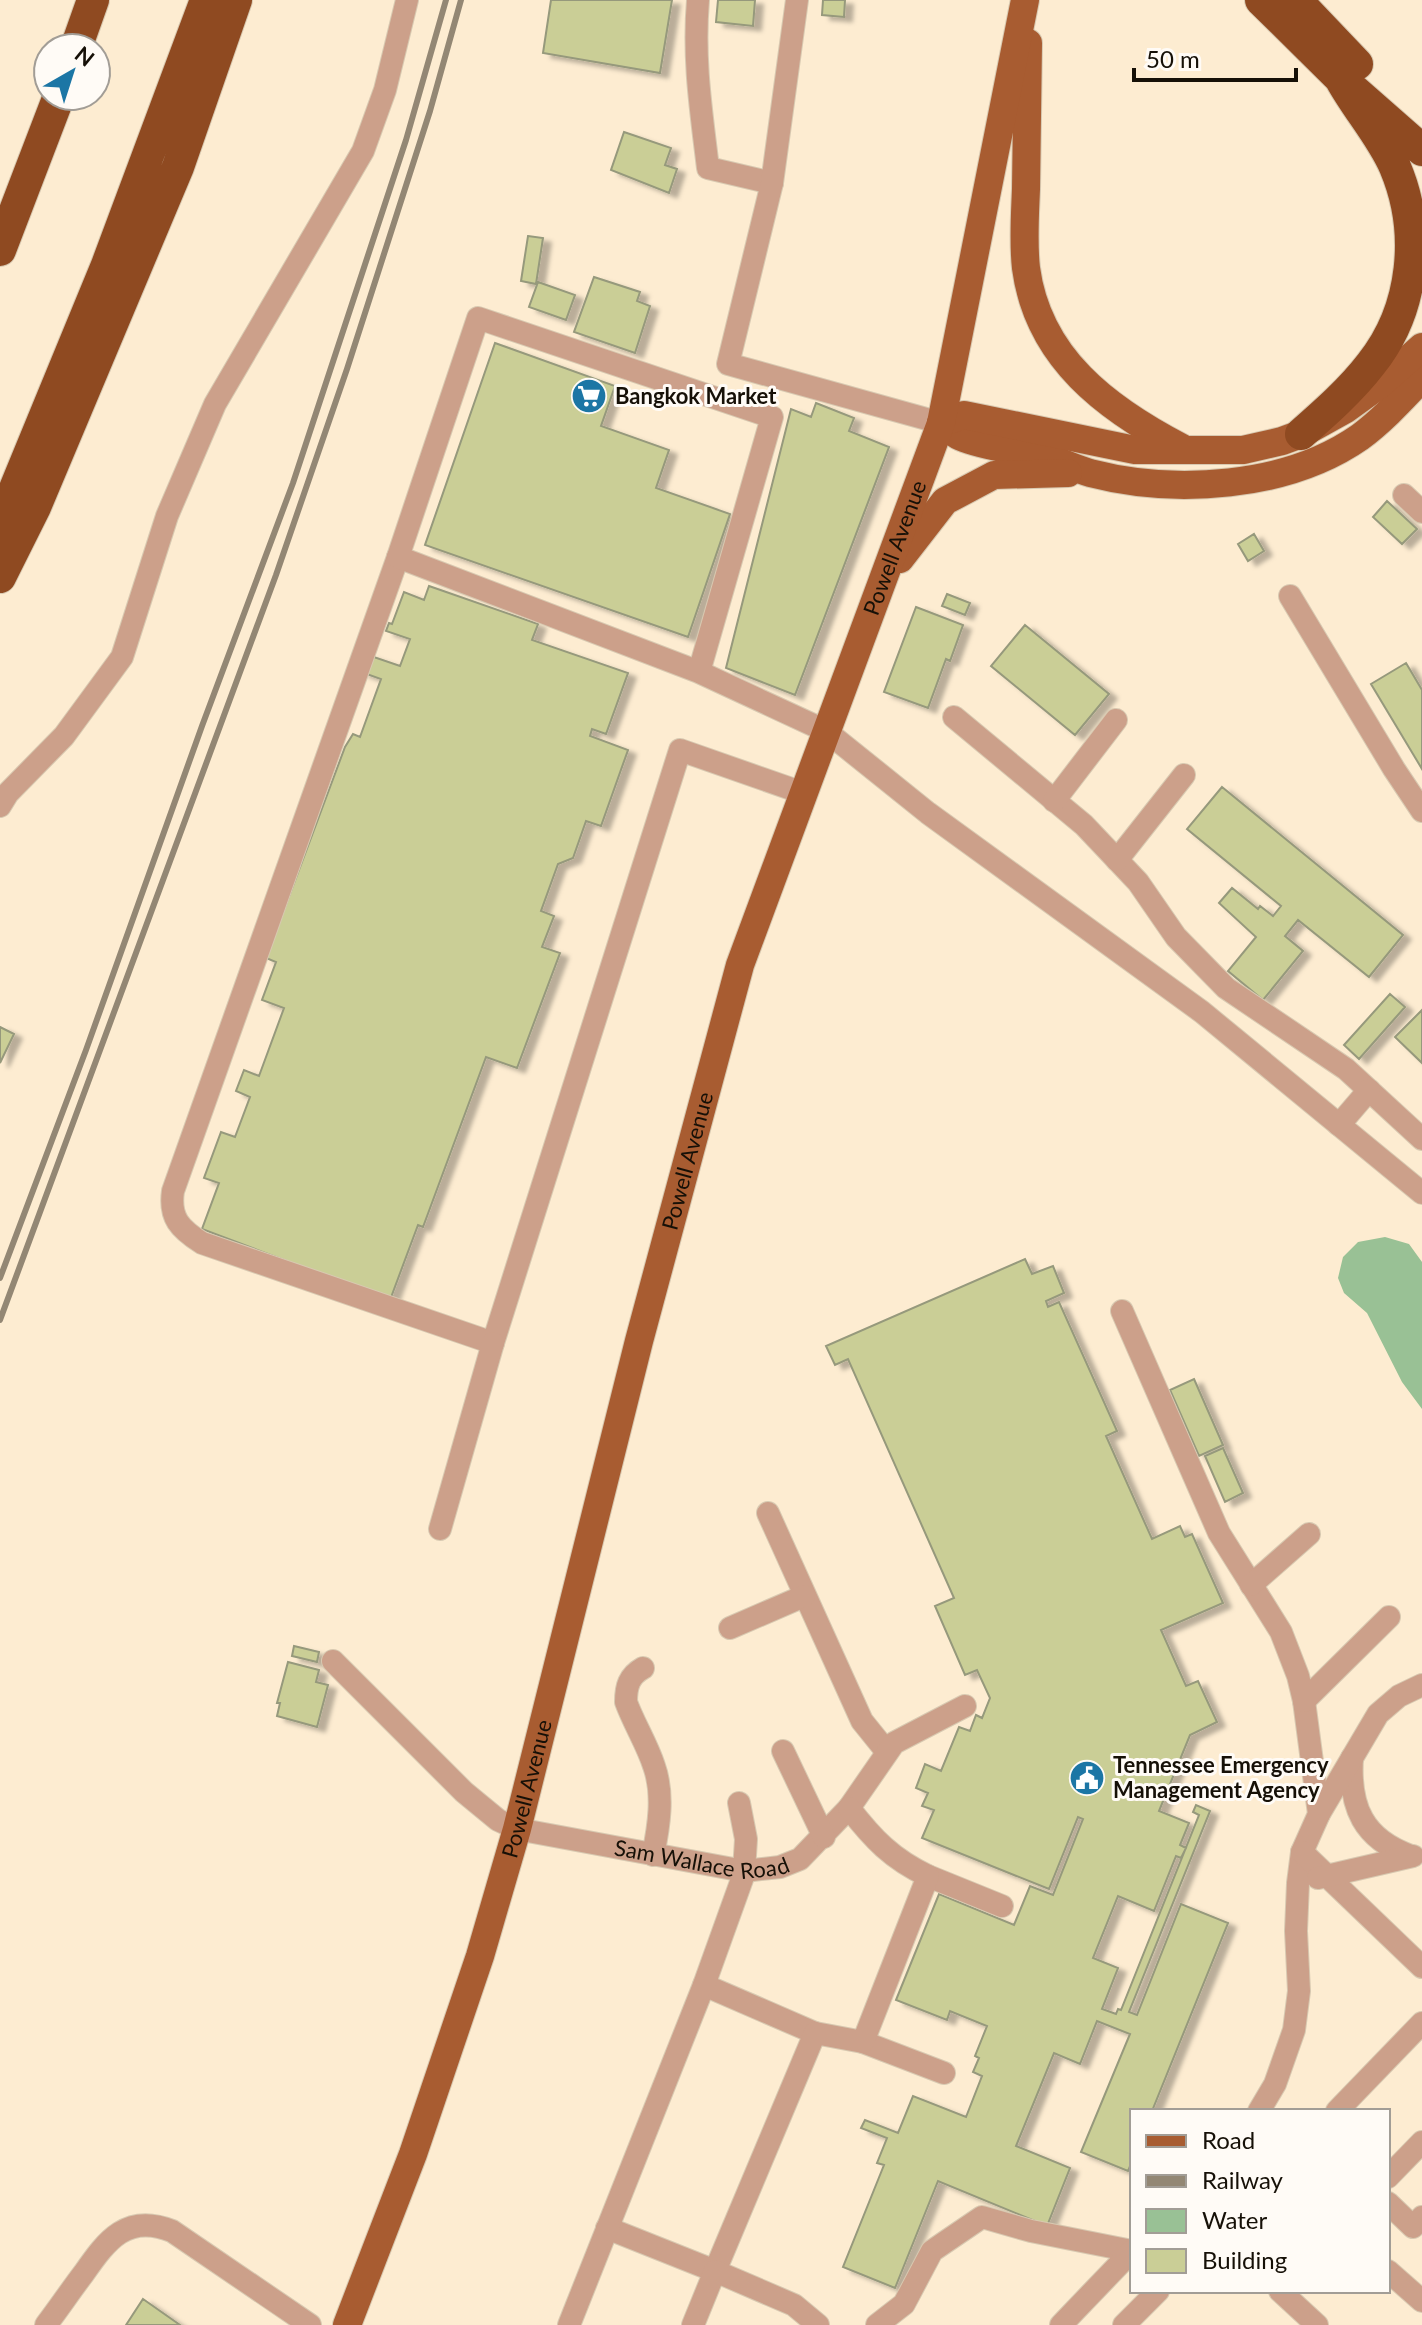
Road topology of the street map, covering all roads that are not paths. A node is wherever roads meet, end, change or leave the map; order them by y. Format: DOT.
graph roads {
  1 [pos="93,0"];
  2 [pos="206,0"];
  3 [pos="236,0"];
  4 [pos="407,0"];
  5 [pos="698,0"];
  6 [pos="797,0"];
  7 [pos="1027,0"];
  8 [pos="1261,0"];
  9 [pos="1296,0"];
  10 [pos="82,32"];
  11 [pos="1340,78"];
  12 [pos="53,112"];
  13 [pos="1422,134"];
  14 [pos="1422,150"];
  15 [pos="772,183"];
  16 [pos="0,250"];
  17 [pos="1422,347"];
  18 [pos="728,364"];
  19 [pos="1422,378"];
  20 [pos="718,399"];
  21 [pos="941,423"];
  22 [pos="1301,434"];
  23 [pos="1182,448"];
  24 [pos="1090,473"];
  25 [pos="1404,495"];
  26 [pos="1422,512"];
  27 [pos="0,525"];
  28 [pos="398,557"];
  29 [pos="0,577"];
  30 [pos="883,582"];
  31 [pos="1290,596"];
  32 [pos="699,672"];
  33 [pos="954,717"];
  34 [pos="1116,720"];
  35 [pos="826,731"];
  36 [pos="1184,775"];
  37 [pos="803,793"];
  38 [pos="1054,801"];
  39 [pos="0,806"];
  40 [pos="1422,811"];
  41 [pos="1117,860"];
  42 [pos="1369,1090"];
  43 [pos="1339,1125"];
  44 [pos="1422,1139"];
  45 [pos="1422,1193"];
  46 [pos="1122,1311"];
  47 [pos="493,1343"];
  48 [pos="768,1513"];
  49 [pos="440,1529"];
  50 [pos="1309,1534"];
  51 [pos="1251,1585"];
  52 [pos="804,1596"];
  53 [pos="1389,1617"];
  54 [pos="730,1628"];
  55 [pos="333,1661"];
  56 [pos="643,1668"];
  57 [pos="1422,1685"];
  58 [pos="1304,1701"];
  59 [pos="965,1706"];
  60 [pos="783,1751"];
  61 [pos="887,1752"];
  62 [pos="1352,1754"];
  63 [pos="739,1803"];
  64 [pos="849,1808"];
  65 [pos="1319,1814"];
  66 [pos="517,1829"];
  67 [pos="824,1837"];
  68 [pos="1302,1852"];
  69 [pos="653,1855"];
  70 [pos="1417,1855"];
  71 [pos="745,1871"];
  72 [pos="928,1876"];
  73 [pos="1327,1876"];
  74 [pos="1298,1883"];
  75 [pos="1002,1906"];
  76 [pos="1422,1967"];
  77 [pos="704,1985"];
  78 [pos="1422,2023"];
  79 [pos="815,2033"];
  80 [pos="863,2042"];
  81 [pos="944,2073"];
  82 [pos="1260,2109"];
  83 [pos="1339,2109"];
  84 [pos="1422,2142"];
  85 [pos="1390,2175"];
  86 [pos="1390,2205"];
  87 [pos="1422,2217"];
  88 [pos="607,2228"];
  89 [pos="1130,2251"];
  90 [pos="1130,2253"];
  91 [pos="715,2271"];
  92 [pos="1390,2273"];
  93 [pos="1156,2293"];
  94 [pos="1282,2293"];
  95 [pos="1422,2301"];
  96 [pos="46,2325"];
  97 [pos="310,2325"];
  98 [pos="347,2325"];
  99 [pos="569,2325"];
  100 [pos="693,2325"];
  101 [pos="818,2325"];
  102 [pos="877,2325"];
  103 [pos="1061,2325"];
  104 [pos="1124,2325"];
  105 [pos="1317,2325"];
  1 -- 10 [label="highway"];
  2 -- 27 [label="highway"];
  3 -- 29 [label="highway"];
  4 -- 39 [label="street"];
  5 -- 15 [label="street"];
  6 -- 15 [label="street"];
  7 -- 21 [label="main road, Powell Avenue"];
  7 -- 23 [label="main road"];
  8 -- 11 [label="highway"];
  9 -- 13 [label="highway"];
  11 -- 14 [label="highway"];
  11 -- 22 [label="highway"];
  12 -- 16 [label="highway"];
  15 -- 18 [label="street"];
  17 -- 22 [label="main road"];
  18 -- 20 [label="street"];
  18 -- 21 [label="street"];
  19 -- 24 [label="main road"];
  20 -- 28 [label="street"];
  20 -- 32 [label="street"];
  21 -- 23 [label="main road"];
  21 -- 24 [label="main road"];
  21 -- 30 [label="main road, Powell Avenue"];
  22 -- 23 [label="main road"];
  24 -- 30 [label="main road"];
  25 -- 26 [label="street"];
  28 -- 32 [label="street"];
  28 -- 47 [label="street"];
  30 -- 35 [label="main road, Powell Avenue"];
  31 -- 40 [label="street"];
  32 -- 35 [label="street"];
  33 -- 38 [label="street"];
  34 -- 38 [label="street"];
  35 -- 37 [label="main road, Powell Avenue"];
  35 -- 43 [label="street"];
  36 -- 41 [label="street"];
  37 -- 47 [label="street"];
  37 -- 66 [label="main road, Powell Avenue"];
  38 -- 41 [label="street"];
  41 -- 42 [label="street"];
  42 -- 43 [label="street"];
  42 -- 44 [label="street"];
  43 -- 45 [label="street"];
  46 -- 51 [label="street"];
  47 -- 49 [label="street"];
  48 -- 52 [label="street"];
  50 -- 51 [label="street"];
  51 -- 58 [label="street"];
  52 -- 54 [label="street"];
  52 -- 61 [label="street"];
  53 -- 58 [label="street"];
  55 -- 66 [label="street"];
  56 -- 69 [label="street"];
  57 -- 62 [label="street"];
  58 -- 65 [label="street"];
  59 -- 61 [label="street, Sam Wallace Road"];
  60 -- 67 [label="street"];
  61 -- 64 [label="street, Sam Wallace Road"];
  62 -- 65 [label="street"];
  62 -- 70 [label="street"];
  63 -- 71 [label="street"];
  64 -- 67 [label="street, Sam Wallace Road"];
  64 -- 72 [label="street"];
  65 -- 68 [label="street"];
  66 -- 69 [label="street, Sam Wallace Road"];
  66 -- 98 [label="main road, Powell Avenue"];
  67 -- 71 [label="street, Sam Wallace Road"];
  68 -- 73 [label="street"];
  68 -- 74 [label="street"];
  69 -- 71 [label="street, Sam Wallace Road"];
  70 -- 73 [label="street"];
  71 -- 77 [label="street"];
  72 -- 75 [label="street"];
  72 -- 80 [label="street"];
  73 -- 74 [label="street"];
  73 -- 76 [label="street"];
  74 -- 82 [label="street"];
  77 -- 79 [label="street"];
  77 -- 88 [label="street"];
  78 -- 83 [label="street"];
  79 -- 80 [label="street"];
  79 -- 91 [label="street"];
  80 -- 81 [label="street"];
  84 -- 85 [label="street"];
  86 -- 87 [label="street"];
  88 -- 91 [label="street"];
  88 -- 99 [label="street"];
  89 -- 102 [label="street"];
  90 -- 103 [label="street"];
  91 -- 100 [label="street"];
  91 -- 101 [label="street"];
  92 -- 95 [label="street"];
  93 -- 104 [label="street"];
  94 -- 105 [label="street"];
  96 -- 97 [label="street"];
}
